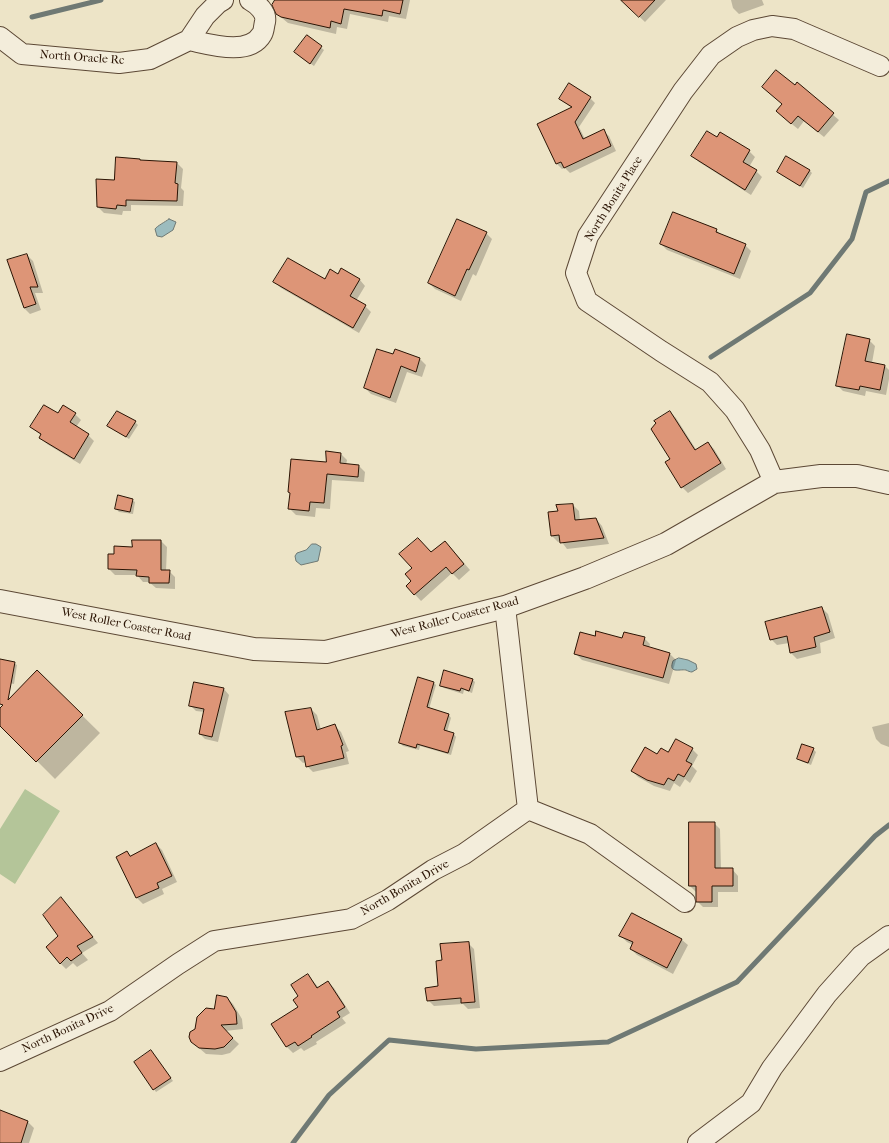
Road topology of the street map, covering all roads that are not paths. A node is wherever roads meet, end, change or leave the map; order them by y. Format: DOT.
graph roads {
  1 [pos="223,0"];
  2 [pos="250,0"];
  3 [pos="0,37"];
  4 [pos="189,40"];
  5 [pos="880,66"];
  6 [pos="774,482"];
  7 [pos="889,483"];
  8 [pos="0,601"];
  9 [pos="505,607"];
  10 [pos="528,809"];
  11 [pos="685,902"];
  12 [pos="889,936"];
  13 [pos="0,1061"];
  14 [pos="698,1143"];
  1 -- 4 [label="street"];
  2 -- 4 [label="street"];
  3 -- 4 [label="street, North Oracle Rc"];
  5 -- 6 [label="street, North Bonita Place"];
  6 -- 7 [label="street, West Roller Coaster Road"];
  6 -- 9 [label="street, West Roller Coaster Road"];
  8 -- 9 [label="street, West Roller Coaster Road"];
  9 -- 10 [label="street"];
  10 -- 11 [label="street"];
  10 -- 13 [label="street, North Bonita Drive"];
  12 -- 14 [label="street"];
}
